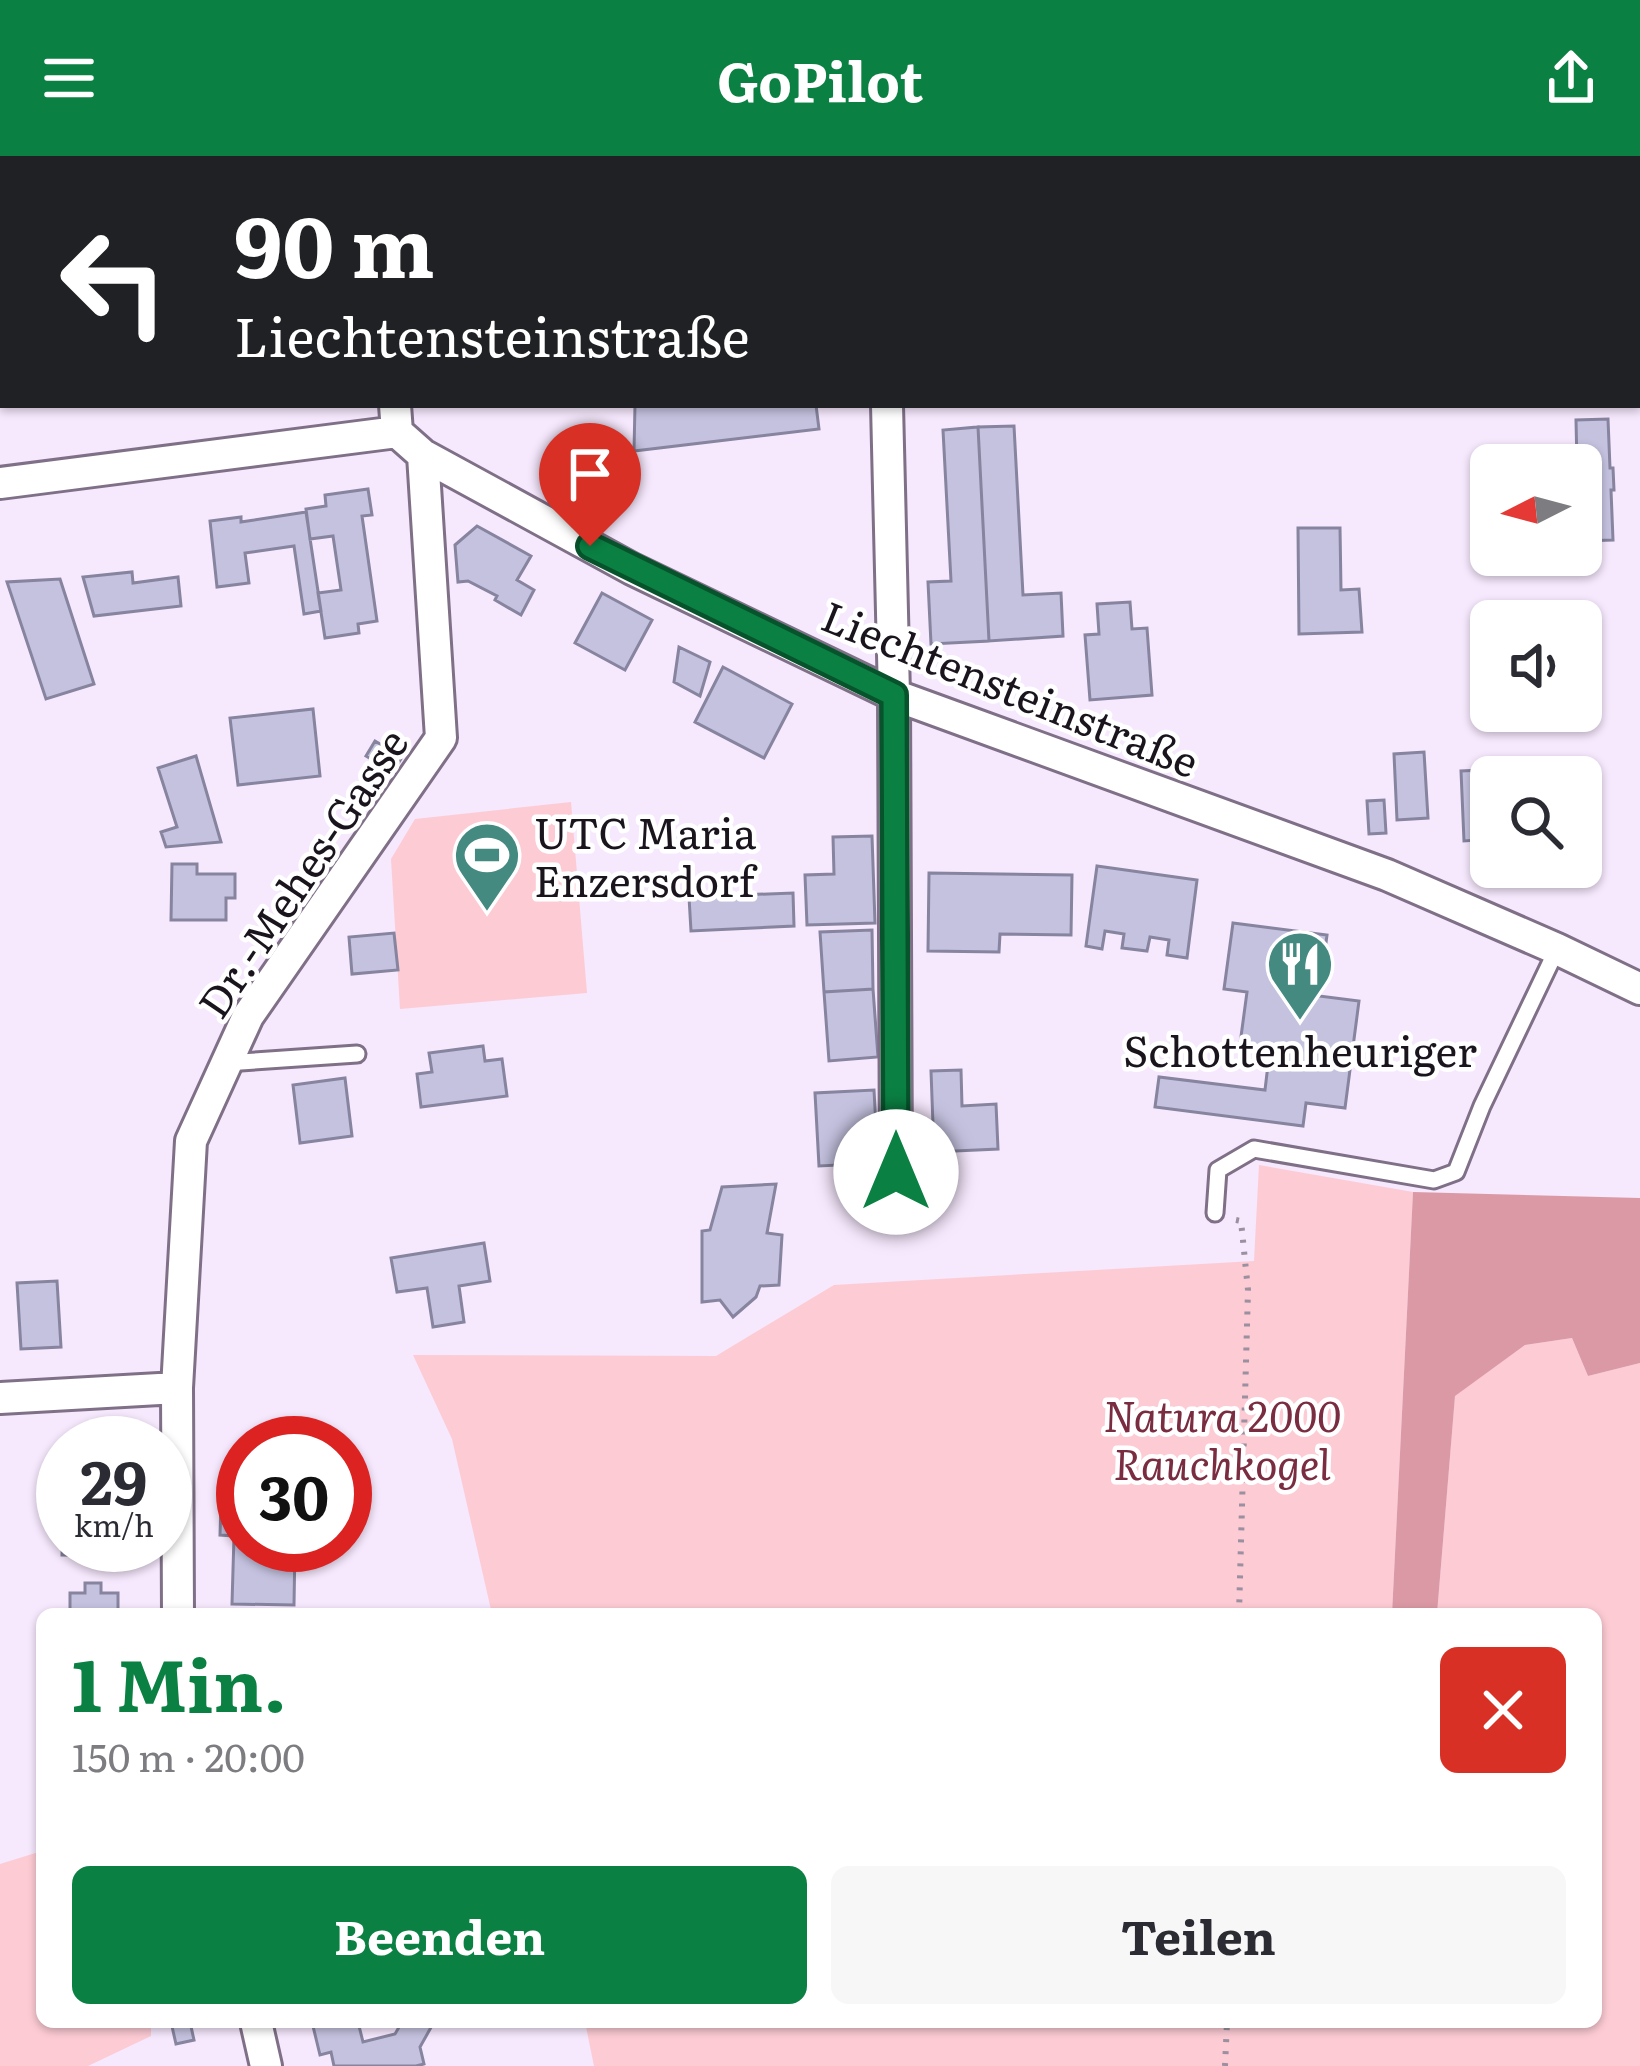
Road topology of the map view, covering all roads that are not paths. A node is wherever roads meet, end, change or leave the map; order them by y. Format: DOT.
graph roads {
  1 [pos="887,408"];
  2 [pos="396,418"];
  3 [pos="423,455"];
  4 [pos="0,483"];
  5 [pos="894,695"];
  6 [pos="1557,949"];
  7 [pos="1640,988"];
  8 [pos="357,1054"];
  9 [pos="226,1063"];
  10 [pos="896,1172"];
  11 [pos="1215,1213"];
  12 [pos="177,1388"];
  13 [pos="0,1398"];
  14 [pos="178,1608"];
  15 [pos="257,2028"];
  16 [pos="266,2066"];
  1 -- 5 [label="street"];
  2 -- 3 [label="street, Liechtensteinstraße"];
  2 -- 4 [label="street"];
  3 -- 5 [label="street, Liechtensteinstraße"];
  3 -- 9 [label="street, Dr.-Mehes-Gasse"];
  5 -- 6 [label="street, Liechtensteinstraße"];
  5 -- 10 [label="street"];
  6 -- 7 [label="street, Liechtensteinstraße"];
  6 -- 11 [label="lane"];
  8 -- 9 [label="lane"];
  9 -- 12 [label="street, Dr.-Mehes-Gasse"];
  12 -- 13 [label="street"];
  12 -- 14 [label="street, Dr.-Mehes-Gasse"];
  15 -- 16 [label="street"];
}
